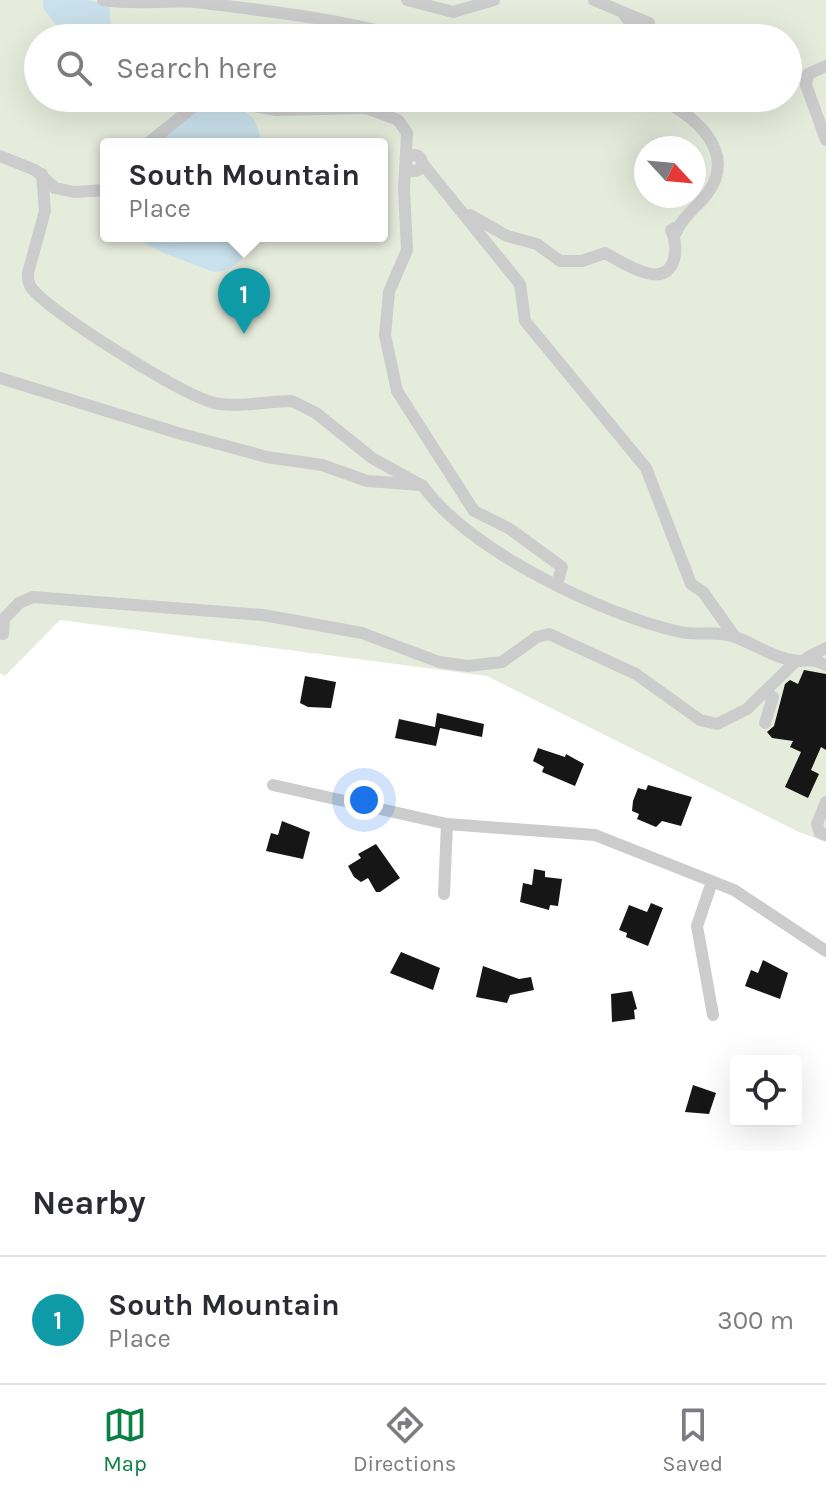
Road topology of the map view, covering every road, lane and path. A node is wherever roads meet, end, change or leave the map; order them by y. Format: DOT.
graph roads {
  1 [pos="103,0"];
  2 [pos="407,0"];
  3 [pos="494,0"];
  4 [pos="594,0"];
  5 [pos="615,8"];
  6 [pos="355,24"];
  7 [pos="826,66"];
  8 [pos="187,112"];
  9 [pos="377,112"];
  10 [pos="683,112"];
  11 [pos="154,138"];
  12 [pos="826,140"];
  13 [pos="0,156"];
  14 [pos="415,163"];
  15 [pos="45,183"];
  16 [pos="100,190"];
  17 [pos="454,202"];
  18 [pos="0,378"];
  19 [pos="398,479"];
  20 [pos="557,584"];
  21 [pos="1,625"];
  22 [pos="735,637"];
  23 [pos="826,648"];
  24 [pos="802,659"];
  25 [pos="826,665"];
  26 [pos="765,693"];
  27 [pos="765,723"];
  28 [pos="273,785"];
  29 [pos="826,802"];
  30 [pos="447,824"];
  31 [pos="826,835"];
  32 [pos="712,882"];
  33 [pos="444,894"];
  34 [pos="826,951"];
  35 [pos="713,1015"];
  1 -- 6 [label="street"];
  2 -- 3 [label="street"];
  4 -- 5 [label="street"];
  7 -- 12 [label="street"];
  8 -- 11 [label="street"];
  9 -- 14 [label="street"];
  10 -- 17 [label="street"];
  13 -- 15 [label="street"];
  14 -- 17 [label="street"];
  14 -- 20 [label="street"];
  15 -- 16 [label="street"];
  15 -- 19 [label="street"];
  17 -- 22 [label="street"];
  18 -- 19 [label="street"];
  19 -- 20 [label="street"];
  20 -- 22 [label="street"];
  21 -- 26 [label="street"];
  22 -- 24 [label="street"];
  23 -- 24 [label="street"];
  24 -- 25 [label="street"];
  24 -- 26 [label="street"];
  26 -- 27 [label="street"];
  28 -- 30 [label="street"];
  29 -- 31 [label="street"];
  30 -- 32 [label="street"];
  30 -- 33 [label="street"];
  32 -- 34 [label="street"];
  32 -- 35 [label="street"];
}
